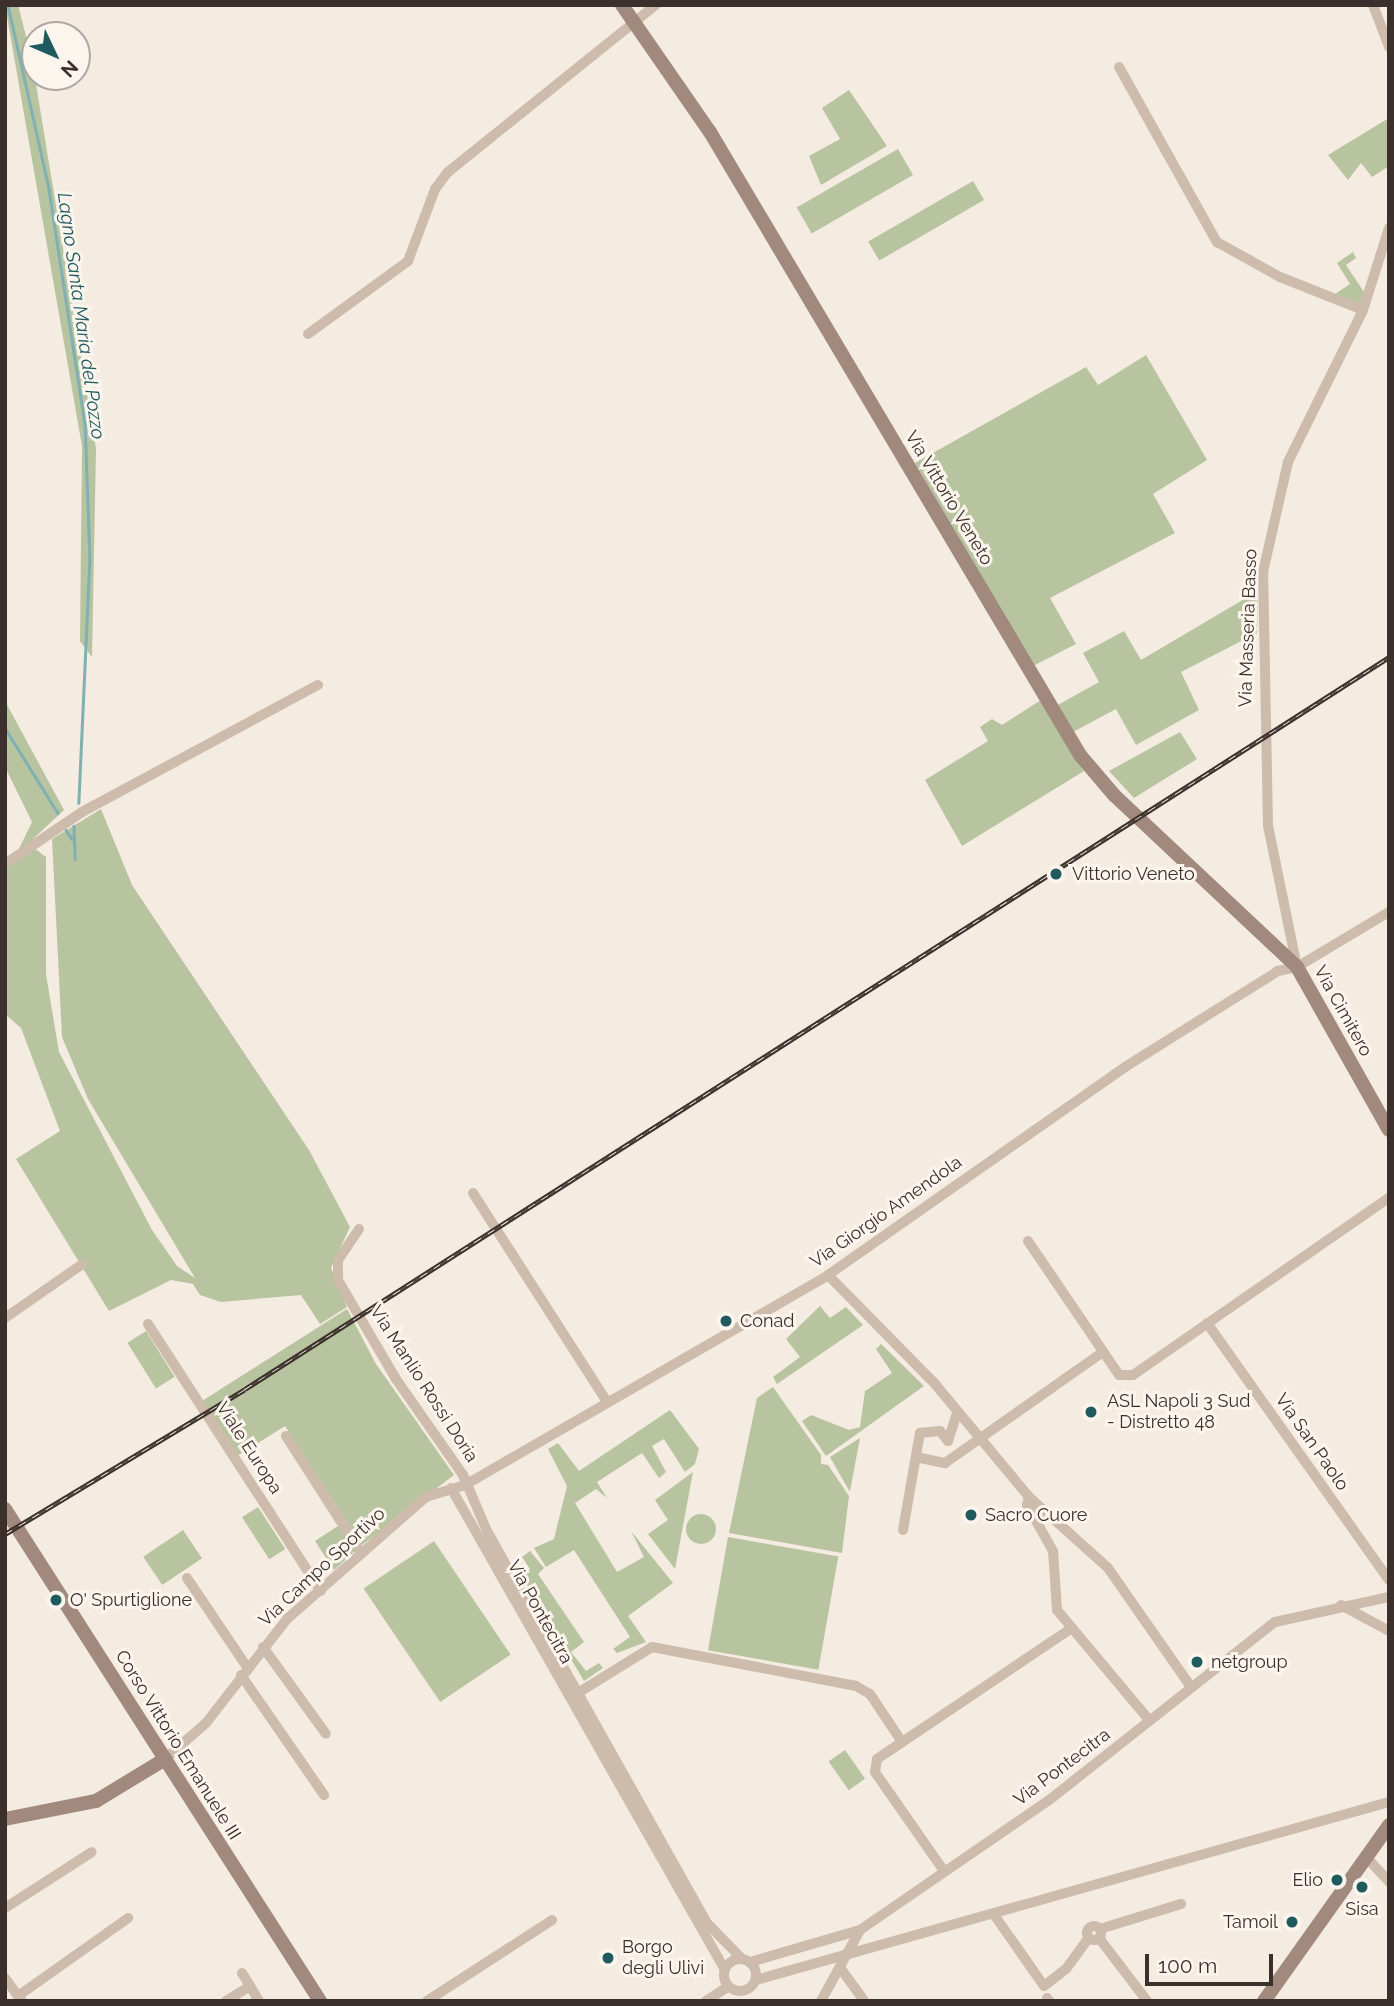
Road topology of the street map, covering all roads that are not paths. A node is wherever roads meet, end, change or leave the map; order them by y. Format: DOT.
graph roads {
  1 [pos="622,5"];
  2 [pos="656,5"];
  3 [pos="1373,5"];
  4 [pos="633,22"];
  5 [pos="1389,47"];
  6 [pos="1119,67"];
  7 [pos="1389,228"];
  8 [pos="1363,310"];
  9 [pos="308,334"];
  10 [pos="318,685"];
  11 [pos="5,864"];
  12 [pos="1389,912"];
  13 [pos="1297,967"];
  14 [pos="1389,1130"];
  15 [pos="473,1193"];
  16 [pos="1389,1198"];
  17 [pos="359,1229"];
  18 [pos="1028,1241"];
  19 [pos="81,1265"];
  20 [pos="828,1275"];
  21 [pos="5,1318"];
  22 [pos="1207,1323"];
  23 [pos="148,1324"];
  24 [pos="1103,1352"];
  25 [pos="607,1402"];
  26 [pos="957,1413"];
  27 [pos="286,1436"];
  28 [pos="978,1440"];
  29 [pos="916,1457"];
  30 [pos="485,1473"];
  31 [pos="465,1485"];
  32 [pos="451,1488"];
  33 [pos="1029,1497"];
  34 [pos="474,1504"];
  35 [pos="5,1509"];
  36 [pos="903,1530"];
  37 [pos="361,1553"];
  38 [pos="187,1578"];
  39 [pos="1389,1580"];
  40 [pos="321,1591"];
  41 [pos="1389,1597"];
  42 [pos="1341,1605"];
  43 [pos="1072,1628"];
  44 [pos="1389,1630"];
  45 [pos="263,1647"];
  46 [pos="244,1671"];
  47 [pos="1191,1687"];
  48 [pos="574,1695"];
  49 [pos="1150,1721"];
  50 [pos="326,1734"];
  51 [pos="902,1742"];
  52 [pos="165,1759"];
  53 [pos="324,1795"];
  54 [pos="1389,1802"];
  55 [pos="5,1819"];
  56 [pos="1389,1825"];
  57 [pos="92,1852"];
  58 [pos="1367,1858"];
  59 [pos="944,1871"];
  60 [pos="1389,1882"];
  61 [pos="1181,1904"];
  62 [pos="5,1908"];
  63 [pos="995,1916"];
  64 [pos="128,1918"];
  65 [pos="552,1920"];
  66 [pos="860,1930"];
  67 [pos="1096,1935"];
  68 [pos="746,1961"];
  69 [pos="845,1964"];
  70 [pos="725,1970"];
  71 [pos="242,1973"];
  72 [pos="5,1978"];
  73 [pos="756,1980"];
  74 [pos="250,1986"];
  75 [pos="737,1994"];
  76 [pos="20,1998"];
  77 [pos="226,2001"];
  78 [pos="260,2001"];
  79 [pos="320,2001"];
  80 [pos="426,2001"];
  81 [pos="706,2001"];
  82 [pos="821,2001"];
  83 [pos="864,2001"];
  84 [pos="1147,2001"];
  85 [pos="1264,2001"];
  1 -- 4 [label="street, Via Vittorio Veneto"];
  2 -- 4 [label="street"];
  3 -- 5 [label="street"];
  4 -- 9 [label="street"];
  4 -- 13 [label="street, Via Vittorio Veneto"];
  6 -- 8 [label="street"];
  7 -- 8 [label="street, Via Masseria Basso"];
  8 -- 13 [label="street, Via Masseria Basso"];
  10 -- 11 [label="street"];
  12 -- 13 [label="street, Via Cimitero"];
  13 -- 14 [label="street, Via Cimitero"];
  13 -- 20 [label="street, Via Giorgio Amendola"];
  15 -- 25 [label="street"];
  16 -- 22 [label="street"];
  17 -- 31 [label="street, Via Manlio Rossi Doria"];
  18 -- 24 [label="street"];
  19 -- 21 [label="street"];
  20 -- 25 [label="street, Via Giorgio Amendola"];
  20 -- 26 [label="street"];
  22 -- 24 [label="street"];
  22 -- 39 [label="street, Via San Paolo"];
  23 -- 40 [label="street, Viale Europa"];
  24 -- 28 [label="street"];
  25 -- 30 [label="street, Via Giorgio Amendola"];
  26 -- 28 [label="street"];
  26 -- 29 [label="street"];
  27 -- 37 [label="street"];
  28 -- 29 [label="street"];
  28 -- 33 [label="street"];
  29 -- 36 [label="street"];
  30 -- 31 [label="street, Via Giorgio Amendola"];
  30 -- 34 [label="street"];
  31 -- 32 [label="street, Via Campo Sportivo"];
  31 -- 34 [label="street, Via Pontecitra"];
  32 -- 37 [label="street, Via Campo Sportivo"];
  32 -- 48 [label="street, Via Pontecitra"];
  33 -- 43 [label="street"];
  33 -- 47 [label="street"];
  34 -- 48 [label="street, Via Pontecitra"];
  35 -- 52 [label="street, Corso Vittorio Emanuele III"];
  37 -- 40 [label="street, Via Campo Sportivo"];
  38 -- 46 [label="street"];
  40 -- 45 [label="street, Via Campo Sportivo"];
  41 -- 42 [label="street, Via Pontecitra"];
  42 -- 44 [label="street"];
  42 -- 47 [label="street, Via Pontecitra"];
  43 -- 49 [label="street"];
  43 -- 51 [label="street"];
  45 -- 46 [label="street, Via Campo Sportivo"];
  45 -- 50 [label="street"];
  46 -- 52 [label="street, Via Campo Sportivo"];
  46 -- 53 [label="street"];
  47 -- 49 [label="street, Via Pontecitra"];
  48 -- 51 [label="street"];
  48 -- 68 [label="street, Via Pontecitra"];
  48 -- 70 [label="street, Via Pontecitra"];
  49 -- 59 [label="street, Via Pontecitra"];
  51 -- 59 [label="street"];
  52 -- 55 [label="street"];
  52 -- 79 [label="street, Corso Vittorio Emanuele III"];
  54 -- 63 [label="street"];
  56 -- 58 [label="street"];
  57 -- 62 [label="street"];
  58 -- 60 [label="street"];
  58 -- 85 [label="street"];
  59 -- 66 [label="street, Via Pontecitra"];
  61 -- 67 [label="street"];
  63 -- 67 [label="street"];
  63 -- 69 [label="street"];
  64 -- 76 [label="street"];
  65 -- 80 [label="street"];
  66 -- 68 [label="street, Via Pontecitra"];
  66 -- 69 [label="street"];
  67 -- 84 [label="street"];
  68 -- 70 [label="street"];
  68 -- 73 [label="street"];
  69 -- 73 [label="street"];
  69 -- 82 [label="street"];
  69 -- 83 [label="street"];
  70 -- 75 [label="street, Via Pontecitra"];
  71 -- 74 [label="street"];
  72 -- 76 [label="street"];
  73 -- 75 [label="street"];
  74 -- 77 [label="street"];
  74 -- 78 [label="street"];
  75 -- 81 [label="street"];
}
